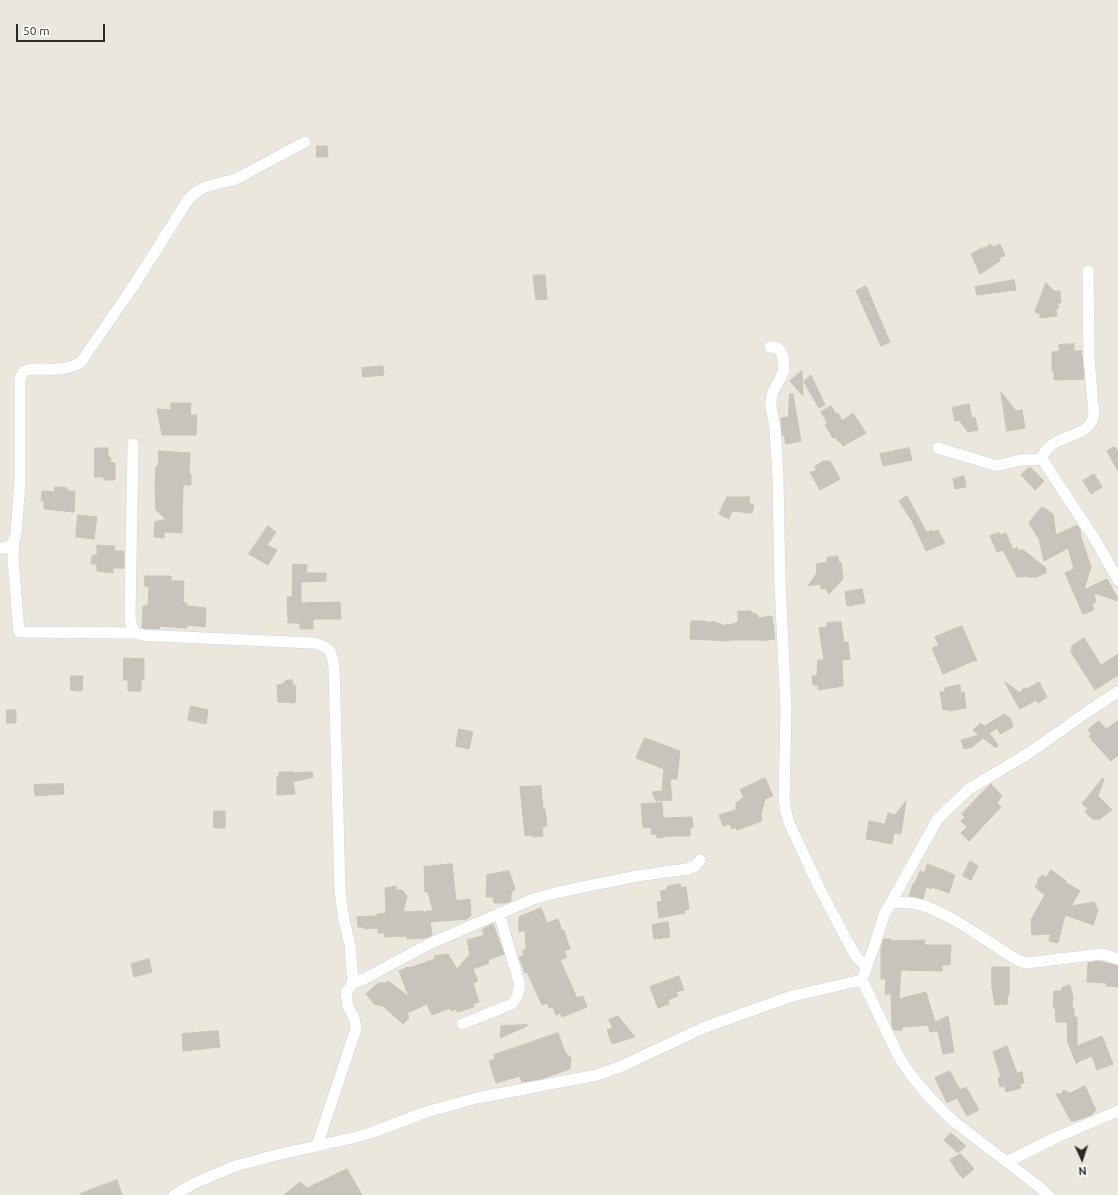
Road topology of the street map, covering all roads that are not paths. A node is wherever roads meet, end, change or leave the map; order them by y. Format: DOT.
graph roads {
  1 [pos="305,142"];
  2 [pos="1088,271"];
  3 [pos="770,347"];
  4 [pos="133,444"];
  5 [pos="938,448"];
  6 [pos="1042,459"];
  7 [pos="14,542"];
  8 [pos="0,548"];
  9 [pos="1118,580"];
  10 [pos="136,633"];
  11 [pos="1118,692"];
  12 [pos="700,860"];
  13 [pos="891,902"];
  14 [pos="499,913"];
  15 [pos="1118,958"];
  16 [pos="867,966"];
  17 [pos="862,980"];
  18 [pos="353,983"];
  19 [pos="462,1024"];
  20 [pos="1118,1111"];
  21 [pos="317,1146"];
  22 [pos="1007,1162"];
  23 [pos="174,1195"];
  24 [pos="1048,1195"];
  1 -- 7 [label="street"];
  2 -- 6 [label="street"];
  3 -- 16 [label="street"];
  4 -- 10 [label="street"];
  5 -- 6 [label="street"];
  6 -- 9 [label="street"];
  7 -- 8 [label="street"];
  7 -- 10 [label="street"];
  10 -- 18 [label="street"];
  11 -- 13 [label="street"];
  12 -- 14 [label="street"];
  13 -- 15 [label="street"];
  13 -- 16 [label="street"];
  14 -- 18 [label="street"];
  14 -- 19 [label="street"];
  16 -- 17 [label="street"];
  17 -- 21 [label="street"];
  17 -- 22 [label="street"];
  18 -- 21 [label="street"];
  20 -- 22 [label="street"];
  21 -- 23 [label="street"];
  22 -- 24 [label="street"];
}
